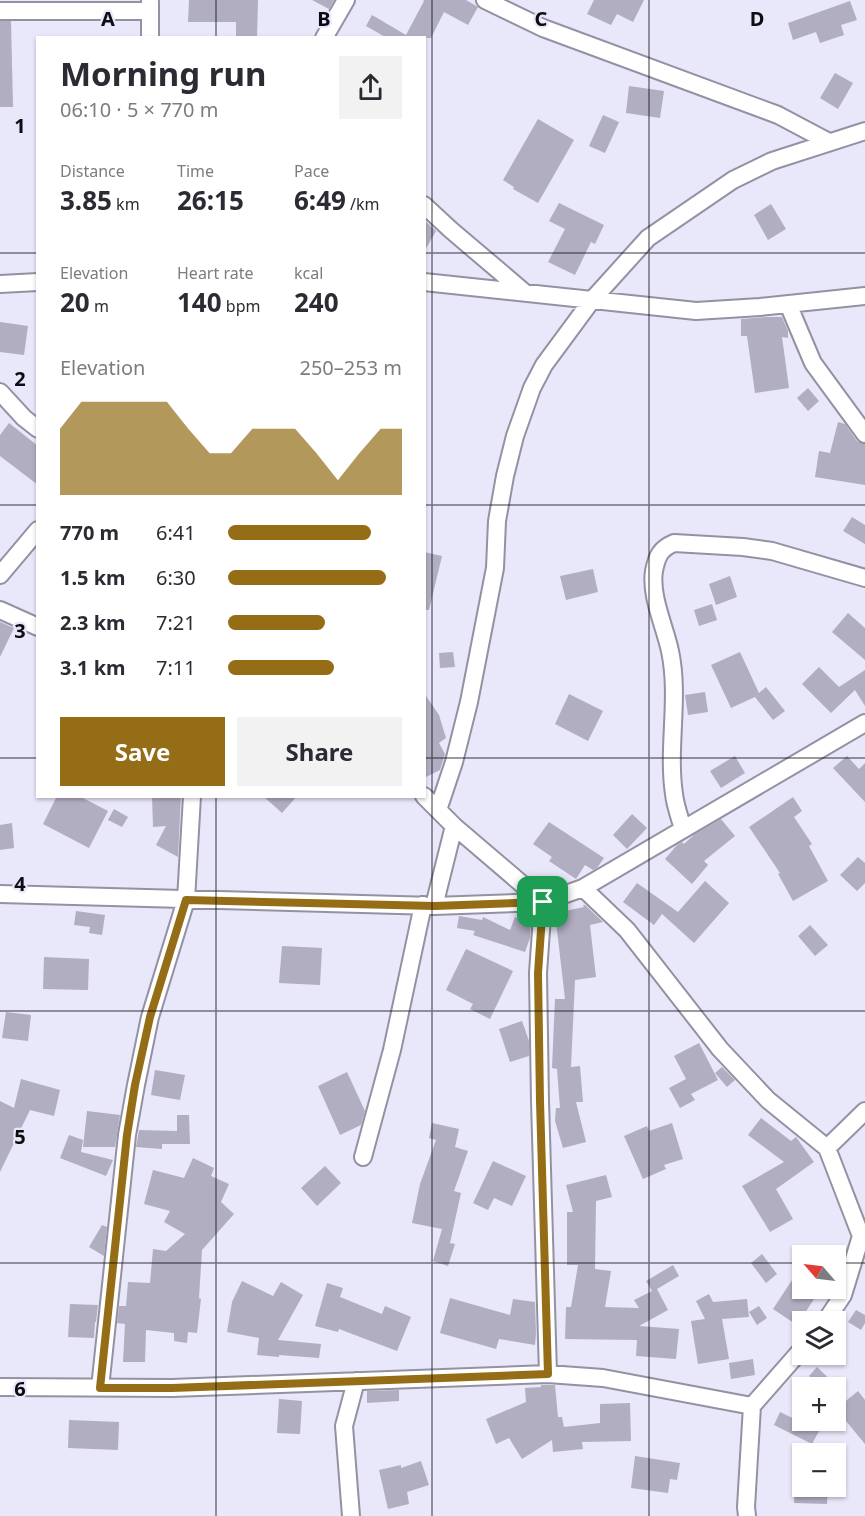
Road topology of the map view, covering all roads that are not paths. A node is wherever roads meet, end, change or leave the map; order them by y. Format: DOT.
graph roads {
  1 [pos="346,0"];
  2 [pos="485,0"];
  3 [pos="150,6"];
  4 [pos="0,11"];
  5 [pos="150,36"];
  6 [pos="325,36"];
  7 [pos="865,131"];
  8 [pos="829,142"];
  9 [pos="426,207"];
  10 [pos="2,281"];
  11 [pos="36,282"];
  12 [pos="426,282"];
  13 [pos="524,292"];
  14 [pos="865,296"];
  15 [pos="592,300"];
  16 [pos="788,304"];
  17 [pos="0,392"];
  18 [pos="36,427"];
  19 [pos="865,434"];
  20 [pos="36,532"];
  21 [pos="0,575"];
  22 [pos="865,578"];
  23 [pos="0,610"];
  24 [pos="36,626"];
  25 [pos="865,723"];
  26 [pos="192,798"];
  27 [pos="426,798"];
  28 [pos="438,810"];
  29 [pos="454,826"];
  30 [pos="683,829"];
  31 [pos="583,888"];
  32 [pos="0,894"];
  33 [pos="186,900"];
  34 [pos="543,902"];
  35 [pos="429,905"];
  36 [pos="865,1111"];
  37 [pos="826,1148"];
  38 [pos="363,1157"];
  39 [pos="863,1237"];
  40 [pos="832,1311"];
  41 [pos="792,1360"];
  42 [pos="548,1374"];
  43 [pos="356,1381"];
  44 [pos="0,1387"];
  45 [pos="100,1388"];
  46 [pos="752,1406"];
  47 [pos="351,1516"];
  48 [pos="747,1516"];
  1 -- 6 [label="street"];
  2 -- 8 [label="street"];
  3 -- 4 [label="street"];
  3 -- 5 [label="street"];
  7 -- 8 [label="street"];
  8 -- 15 [label="street"];
  9 -- 13 [label="street"];
  10 -- 11 [label="street"];
  12 -- 13 [label="street"];
  13 -- 15 [label="street"];
  14 -- 16 [label="street"];
  15 -- 16 [label="street"];
  15 -- 28 [label="street"];
  16 -- 19 [label="street"];
  17 -- 18 [label="street"];
  20 -- 21 [label="street"];
  22 -- 30 [label="street"];
  23 -- 24 [label="street"];
  25 -- 30 [label="street"];
  26 -- 33 [label="street"];
  27 -- 28 [label="street"];
  28 -- 29 [label="street"];
  29 -- 34 [label="street"];
  29 -- 35 [label="street"];
  30 -- 31 [label="street"];
  31 -- 34 [label="street"];
  31 -- 37 [label="street"];
  32 -- 33 [label="street"];
  33 -- 35 [label="street"];
  33 -- 45 [label="street"];
  34 -- 35 [label="street"];
  34 -- 42 [label="street"];
  35 -- 38 [label="street"];
  36 -- 37 [label="street"];
  37 -- 39 [label="street"];
  39 -- 40 [label="street"];
  41 -- 46 [label="street"];
  42 -- 43 [label="street"];
  42 -- 46 [label="street"];
  43 -- 45 [label="street"];
  43 -- 47 [label="street"];
  44 -- 45 [label="street"];
  46 -- 48 [label="street"];
}
